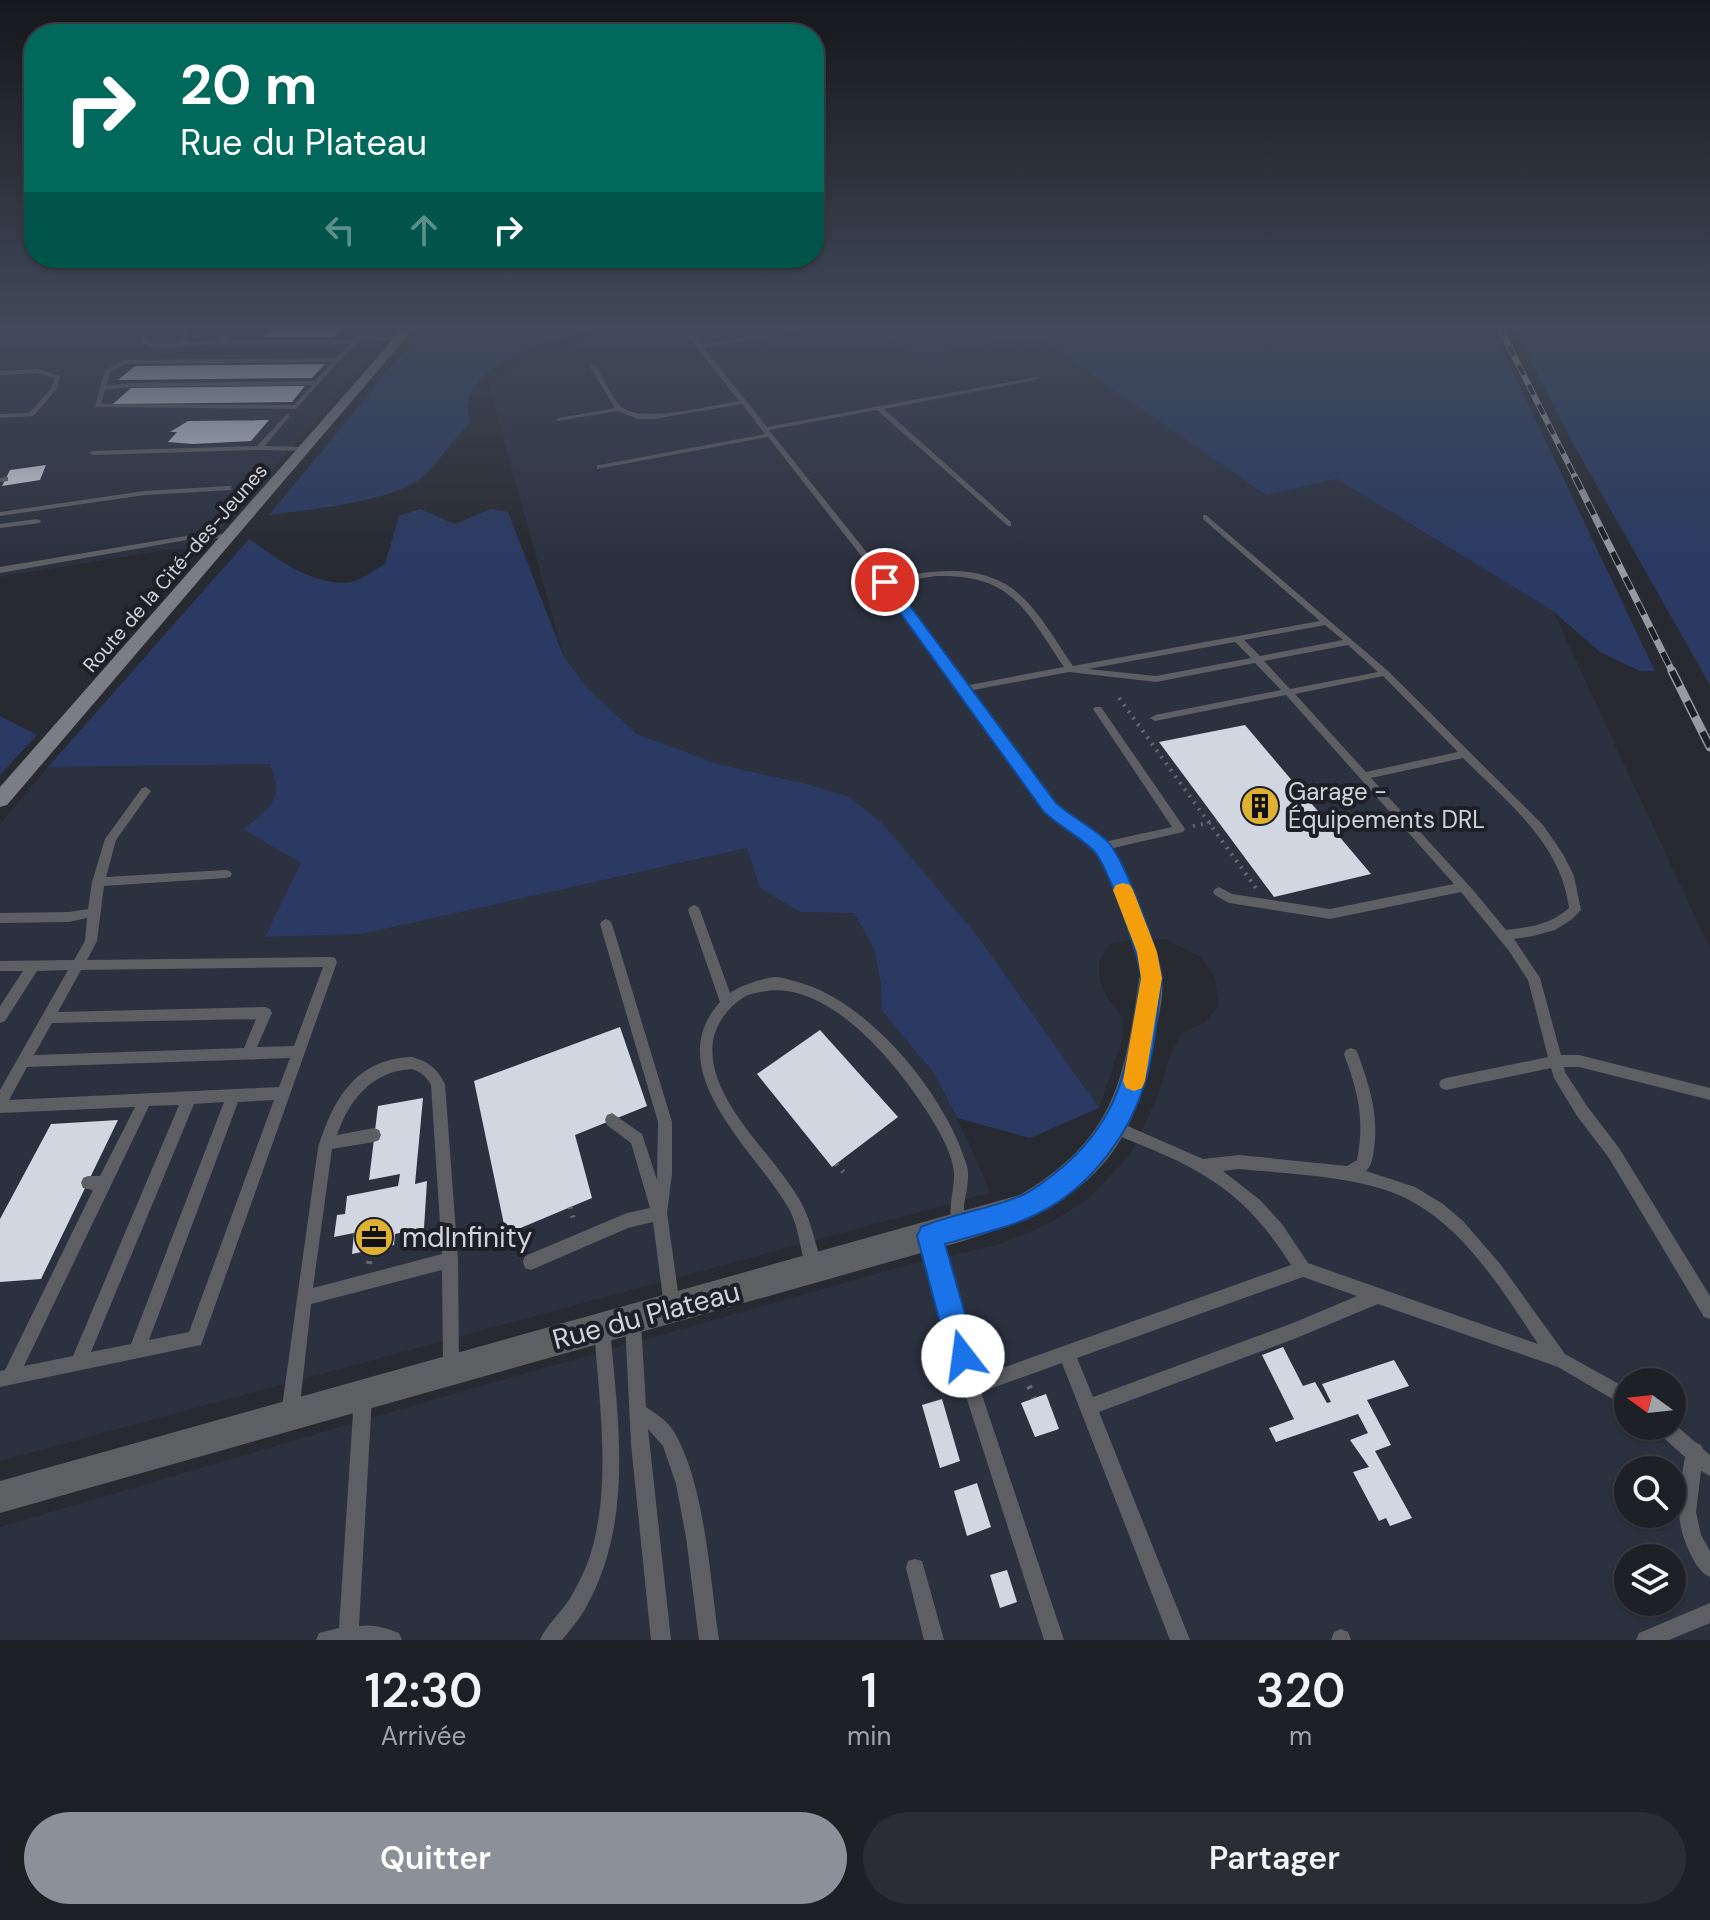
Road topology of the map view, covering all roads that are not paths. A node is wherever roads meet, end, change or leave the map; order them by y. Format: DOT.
graph roads {
  1 [pos="743,402"];
  2 [pos="41,403"];
  3 [pos="98,403"];
  4 [pos="300,403"];
  5 [pos="345,403"];
  6 [pos="615,403"];
  7 [pos="740,403"];
  8 [pos="907,403"];
  9 [pos="879,408"];
  10 [pos="619,409"];
  11 [pos="0,416"];
  12 [pos="287,416"];
  13 [pos="559,420"];
  14 [pos="767,432"];
  15 [pos="259,448"];
  16 [pos="305,449"];
  17 [pos="93,453"];
  18 [pos="600,467"];
  19 [pos="228,488"];
  20 [pos="0,514"];
  21 [pos="1206,517"];
  22 [pos="37,521"];
  23 [pos="1008,524"];
  24 [pos="0,526"];
  25 [pos="229,536"];
  26 [pos="0,570"];
  27 [pos="885,582"];
  28 [pos="1327,622"];
  29 [pos="1238,639"];
  30 [pos="1349,642"];
  31 [pos="1257,660"];
  32 [pos="1071,670"];
  33 [pos="1385,673"];
  34 [pos="962,689"];
  35 [pos="1288,692"];
  36 [pos="1098,709"];
  37 [pos="1155,718"];
  38 [pos="1466,754"];
  39 [pos="1363,776"];
  40 [pos="146,791"];
  41 [pos="0,800"];
  42 [pos="1102,846"];
  43 [pos="226,874"];
  44 [pos="98,882"];
  45 [pos="1463,887"];
  46 [pos="1219,892"];
  47 [pos="694,910"];
  48 [pos="95,912"];
  49 [pos="0,918"];
  50 [pos="606,924"];
  51 [pos="1503,935"];
  52 [pos="0,966"];
  53 [pos="33,966"];
  54 [pos="77,966"];
  55 [pos="1151,978"];
  56 [pos="727,1003"];
  57 [pos="0,1017"];
  58 [pos="47,1018"];
  59 [pos="298,1052"];
  60 [pos="248,1054"];
  61 [pos="1351,1054"];
  62 [pos="23,1061"];
  63 [pos="1555,1061"];
  64 [pos="1446,1084"];
  65 [pos="284,1093"];
  66 [pos="1710,1094"];
  67 [pos="233,1096"];
  68 [pos="189,1098"];
  69 [pos="145,1100"];
  70 [pos="0,1105"];
  71 [pos="612,1120"];
  72 [pos="1114,1127"];
  73 [pos="374,1135"];
  74 [pos="327,1143"];
  75 [pos="1203,1166"];
  76 [pos="1348,1173"];
  77 [pos="88,1183"];
  78 [pos="105,1183"];
  79 [pos="659,1213"];
  80 [pos="960,1228"];
  81 [pos="930,1236"];
  82 [pos="450,1260"];
  83 [pos="531,1262"];
  84 [pos="815,1268"];
  85 [pos="1303,1269"];
  86 [pos="1377,1296"];
  87 [pos="304,1298"];
  88 [pos="672,1307"];
  89 [pos="1710,1311"];
  90 [pos="632,1318"];
  91 [pos="602,1327"];
  92 [pos="137,1351"];
  93 [pos="1067,1353"];
  94 [pos="1561,1360"];
  95 [pos="78,1363"];
  96 [pos="451,1368"];
  97 [pos="5,1378"];
  98 [pos="971,1387"];
  99 [pos="1614,1391"];
  100 [pos="363,1394"];
  101 [pos="1090,1407"];
  102 [pos="638,1411"];
  103 [pos="290,1415"];
  104 [pos="1681,1440"];
  105 [pos="1695,1451"];
  106 [pos="1710,1467"];
  107 [pos="0,1497"];
  108 [pos="915,1568"];
  109 [pos="1710,1568"];
  110 [pos="1710,1613"];
  111 [pos="348,1638"];
  112 [pos="1649,1639"];
  113 [pos="326,1640"];
  114 [pos="392,1640"];
  115 [pos="550,1640"];
  116 [pos="661,1640"];
  117 [pos="709,1640"];
  118 [pos="934,1640"];
  119 [pos="1054,1640"];
  120 [pos="1180,1640"];
  1 -- 14 [label="lane"];
  2 -- 11 [label="lane"];
  3 -- 4 [label="lane"];
  5 -- 16 [label="main road, Route de la Cité-des-Jeunes"];
  6 -- 10 [label="lane"];
  7 -- 10 [label="lane"];
  8 -- 9 [label="lane"];
  9 -- 14 [label="lane"];
  9 -- 23 [label="lane"];
  10 -- 13 [label="lane"];
  12 -- 15 [label="lane"];
  14 -- 18 [label="lane"];
  14 -- 27 [label="lane"];
  15 -- 16 [label="lane"];
  15 -- 17 [label="lane"];
  16 -- 25 [label="main road, Route de la Cité-des-Jeunes"];
  19 -- 20 [label="lane"];
  21 -- 28 [label="lane"];
  22 -- 24 [label="lane"];
  25 -- 26 [label="lane"];
  25 -- 41 [label="main road, Route de la Cité-des-Jeunes"];
  27 -- 32 [label="lane"];
  27 -- 34 [label="lane"];
  28 -- 29 [label="lane"];
  28 -- 30 [label="lane"];
  29 -- 31 [label="lane"];
  29 -- 32 [label="lane"];
  30 -- 31 [label="lane"];
  30 -- 33 [label="lane"];
  31 -- 32 [label="lane"];
  31 -- 35 [label="lane"];
  32 -- 34 [label="lane"];
  33 -- 35 [label="lane"];
  33 -- 38 [label="lane"];
  34 -- 42 [label="lane"];
  35 -- 37 [label="lane"];
  35 -- 39 [label="lane"];
  36 -- 42 [label="lane"];
  38 -- 39 [label="lane"];
  38 -- 51 [label="lane"];
  39 -- 45 [label="lane"];
  40 -- 44 [label="lane"];
  42 -- 55 [label="lane"];
  43 -- 44 [label="lane"];
  44 -- 48 [label="lane"];
  45 -- 46 [label="lane"];
  45 -- 51 [label="lane"];
  47 -- 56 [label="lane"];
  48 -- 49 [label="lane"];
  48 -- 54 [label="lane"];
  50 -- 79 [label="lane"];
  51 -- 63 [label="lane"];
  52 -- 53 [label="lane"];
  53 -- 54 [label="lane"];
  53 -- 57 [label="lane"];
  54 -- 58 [label="lane"];
  54 -- 59 [label="lane"];
  55 -- 72 [label="street, Rue du Plateau"];
  56 -- 80 [label="lane"];
  56 -- 84 [label="lane"];
  58 -- 60 [label="lane"];
  58 -- 62 [label="lane"];
  59 -- 60 [label="lane"];
  59 -- 65 [label="lane"];
  60 -- 62 [label="lane"];
  61 -- 76 [label="lane"];
  62 -- 70 [label="lane"];
  63 -- 64 [label="lane"];
  63 -- 66 [label="lane"];
  63 -- 89 [label="lane"];
  65 -- 67 [label="lane"];
  65 -- 92 [label="lane"];
  67 -- 68 [label="lane"];
  67 -- 92 [label="lane"];
  68 -- 69 [label="lane"];
  68 -- 95 [label="lane"];
  69 -- 70 [label="lane"];
  69 -- 78 [label="lane"];
  71 -- 79 [label="lane"];
  72 -- 75 [label="lane"];
  72 -- 80 [label="street, Rue du Plateau"];
  73 -- 74 [label="lane"];
  74 -- 82 [label="lane"];
  74 -- 87 [label="lane"];
  75 -- 76 [label="lane"];
  75 -- 85 [label="lane"];
  76 -- 94 [label="lane"];
  77 -- 78 [label="lane"];
  78 -- 97 [label="lane"];
  79 -- 83 [label="lane"];
  79 -- 88 [label="lane"];
  80 -- 81 [label="street, Rue du Plateau"];
  81 -- 84 [label="street, Rue du Plateau"];
  81 -- 98 [label="lane"];
  82 -- 87 [label="lane"];
  82 -- 96 [label="lane"];
  84 -- 88 [label="street, Rue du Plateau"];
  85 -- 86 [label="lane"];
  85 -- 93 [label="lane"];
  86 -- 94 [label="lane"];
  86 -- 101 [label="lane"];
  87 -- 103 [label="lane"];
  88 -- 90 [label="street, Rue du Plateau"];
  90 -- 91 [label="street, Rue du Plateau"];
  90 -- 102 [label="lane"];
  91 -- 96 [label="street, Rue du Plateau"];
  91 -- 115 [label="lane"];
  92 -- 95 [label="lane"];
  93 -- 98 [label="lane"];
  93 -- 101 [label="lane"];
  94 -- 99 [label="lane"];
  95 -- 97 [label="lane"];
  96 -- 100 [label="street, Rue du Plateau"];
  98 -- 119 [label="lane"];
  100 -- 103 [label="street, Rue du Plateau"];
  100 -- 111 [label="lane"];
  101 -- 120 [label="lane"];
  102 -- 116 [label="lane"];
  102 -- 117 [label="lane"];
  103 -- 107 [label="street, Rue du Plateau"];
  104 -- 105 [label="lane"];
  105 -- 106 [label="lane"];
  105 -- 109 [label="lane"];
  108 -- 118 [label="lane"];
  110 -- 112 [label="lane"];
  111 -- 113 [label="lane"];
  111 -- 114 [label="lane"];
}
